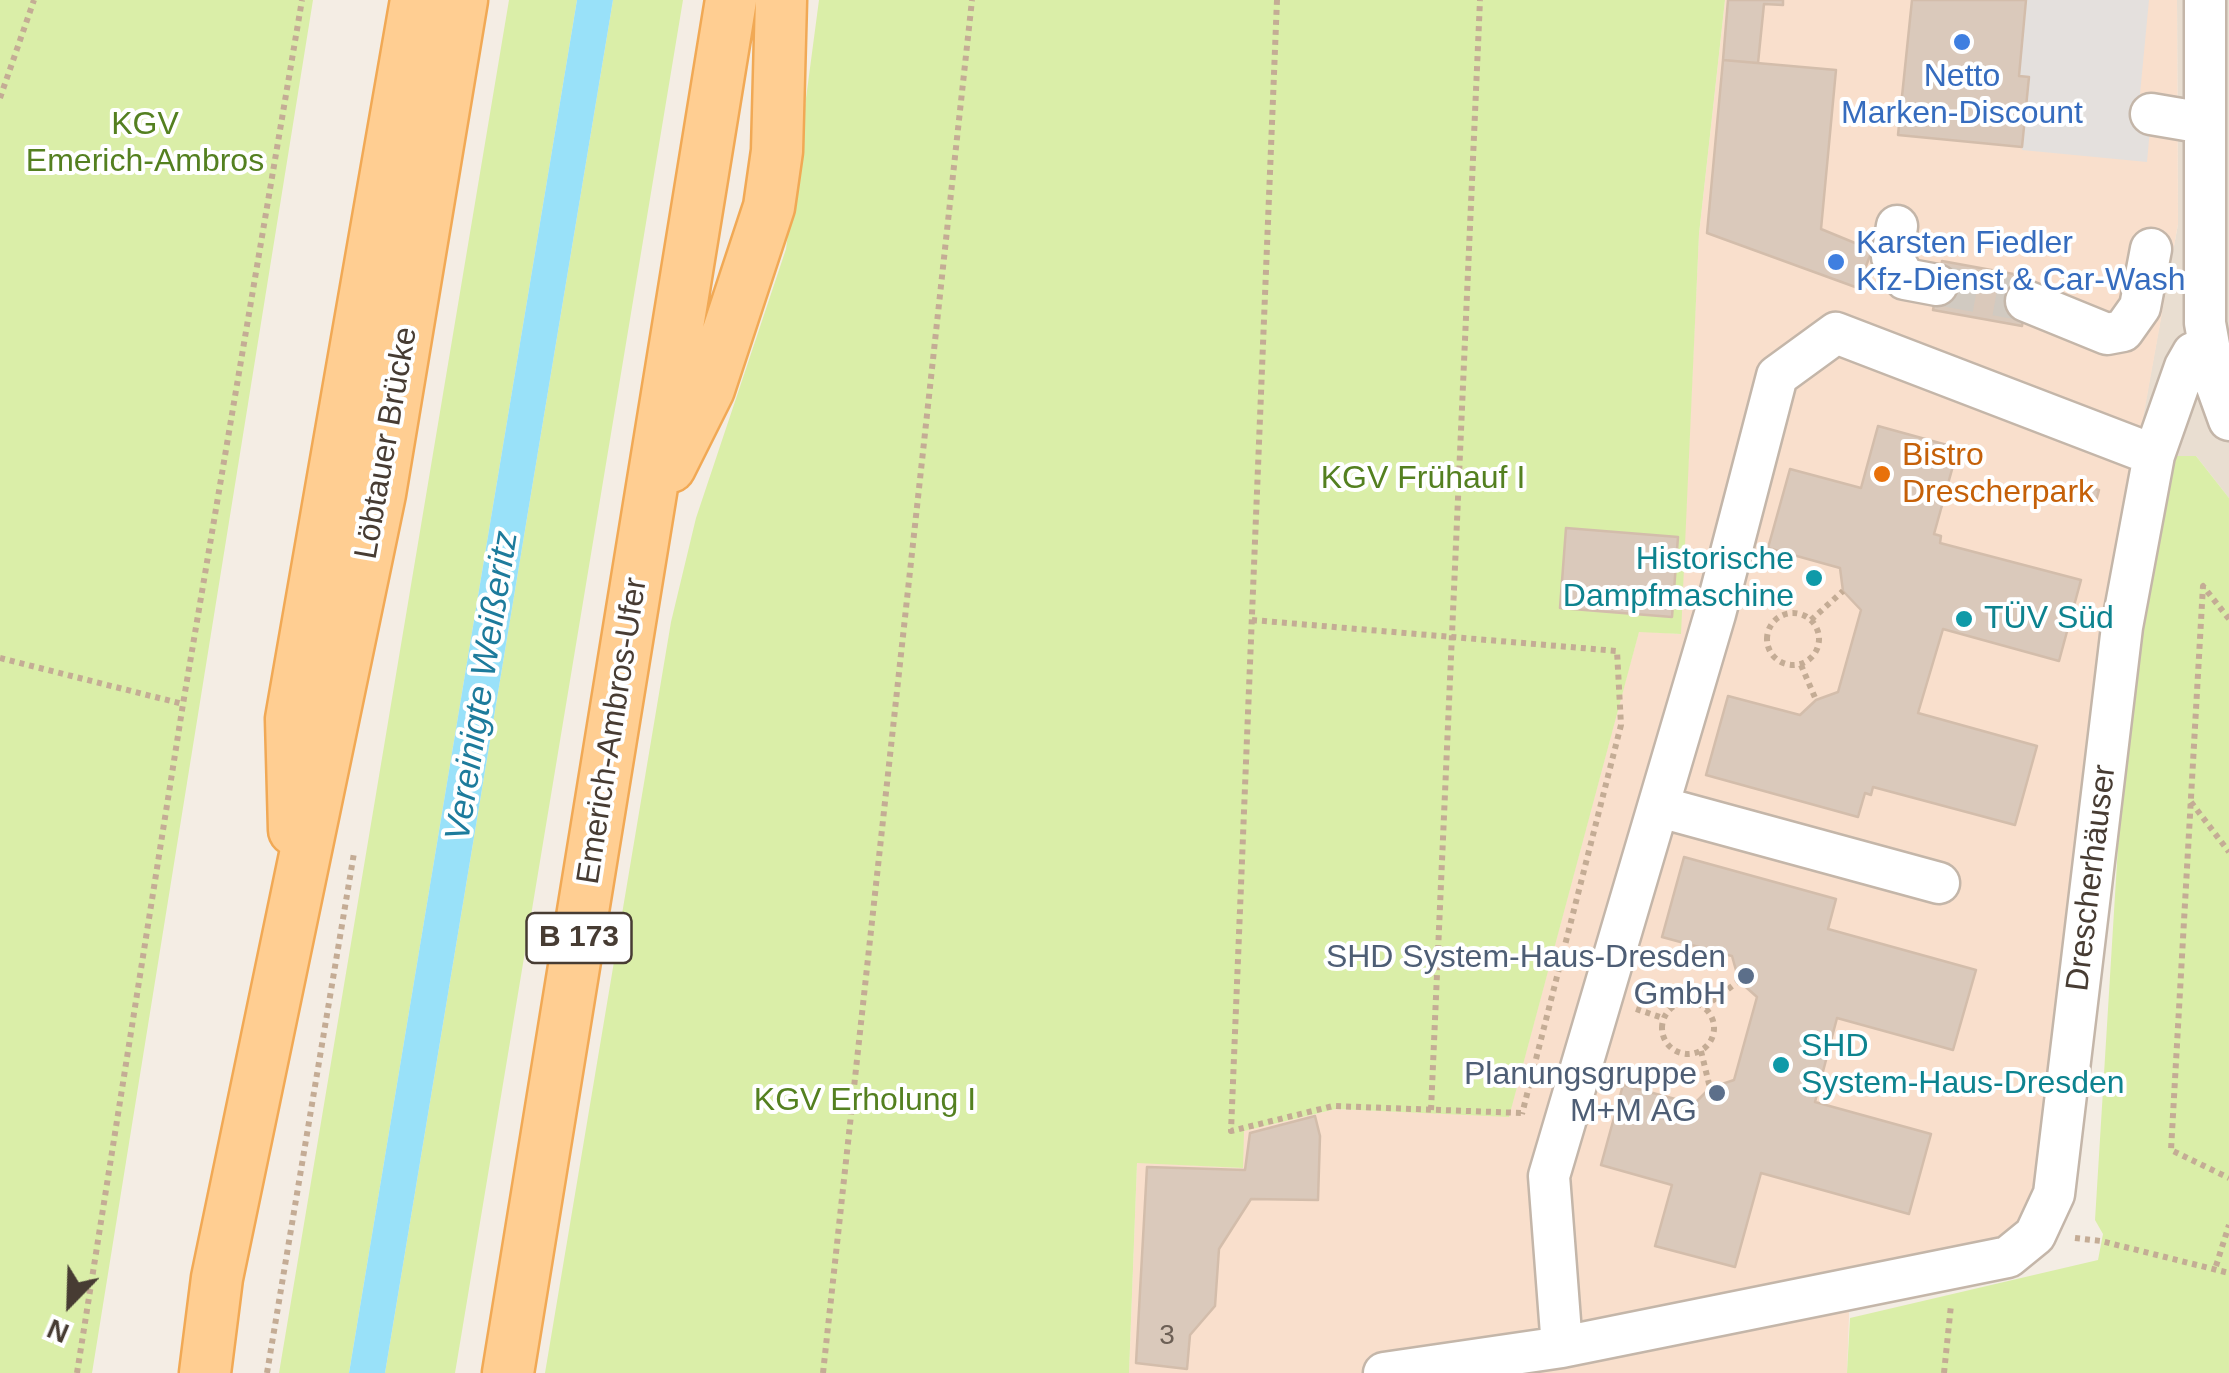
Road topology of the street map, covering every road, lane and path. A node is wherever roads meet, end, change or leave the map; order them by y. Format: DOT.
graph roads {
  1 [pos="34,0"];
  2 [pos="302,0"];
  3 [pos="416,0"];
  4 [pos="462,0"];
  5 [pos="730,0"];
  6 [pos="781,0"];
  7 [pos="972,0"];
  8 [pos="1277,0"];
  9 [pos="1480,0"];
  10 [pos="2205,0"];
  11 [pos="0,98"];
  12 [pos="2152,114"];
  13 [pos="2204,123"];
  14 [pos="1897,226"];
  15 [pos="2151,250"];
  16 [pos="1938,285"];
  17 [pos="2026,300"];
  18 [pos="2209,347"];
  19 [pos="2229,420"];
  20 [pos="2154,454"];
  21 [pos="651,502"];
  22 [pos="1843,591"];
  23 [pos="2229,619"];
  24 [pos="1252,620"];
  25 [pos="1811,620"];
  26 [pos="1450,636"];
  27 [pos="1617,651"];
  28 [pos="0,658"];
  29 [pos="1800,665"];
  30 [pos="1816,700"];
  31 [pos="183,704"];
  32 [pos="2191,802"];
  33 [pos="1660,807"];
  34 [pos="2229,852"];
  35 [pos="1939,883"];
  36 [pos="300,884"];
  37 [pos="1738,982"];
  38 [pos="1704,1007"];
  39 [pos="1700,1050"];
  40 [pos="1710,1088"];
  41 [pos="1431,1110"];
  42 [pos="1522,1113"];
  43 [pos="2229,1178"];
  44 [pos="2229,1225"];
  45 [pos="2034,1235"];
  46 [pos="2216,1267"];
  47 [pos="1954,1269"];
  48 [pos="2229,1273"];
  49 [pos="1562,1347"];
  50 [pos="77,1373"];
  51 [pos="205,1373"];
  52 [pos="508,1373"];
  53 [pos="823,1373"];
  54 [pos="1384,1373"];
  55 [pos="1944,1373"];
  1 -- 11 [label="path"];
  2 -- 31 [label="path"];
  3 -- 36 [label="main road"];
  4 -- 36 [label="main road, Löbtauer Brücke"];
  5 -- 21 [label="main road, B 173"];
  6 -- 21 [label="main road"];
  7 -- 53 [label="path"];
  8 -- 24 [label="path"];
  9 -- 26 [label="path"];
  10 -- 13 [label="street"];
  12 -- 13 [label="street"];
  13 -- 18 [label="street"];
  14 -- 16 [label="street"];
  15 -- 17 [label="street"];
  18 -- 19 [label="street"];
  18 -- 20 [label="street, Drescherhäuser"];
  20 -- 33 [label="street"];
  20 -- 45 [label="street, Drescherhäuser"];
  21 -- 52 [label="main road, Emerich-Ambros-Ufer / B 173"];
  22 -- 25 [label="path"];
  23 -- 32 [label="path"];
  24 -- 26 [label="path"];
  24 -- 41 [label="path"];
  25 -- 29 [label="path"];
  25 -- 29 [label="path"];
  26 -- 27 [label="path"];
  26 -- 41 [label="path"];
  28 -- 31 [label="path"];
  29 -- 30 [label="path"];
  31 -- 50 [label="path"];
  32 -- 34 [label="path"];
  32 -- 43 [label="path"];
  33 -- 35 [label="street"];
  33 -- 49 [label="street"];
  36 -- 51 [label="main road"];
  37 -- 38 [label="path"];
  38 -- 39 [label="path"];
  38 -- 39 [label="path"];
  39 -- 40 [label="path"];
  41 -- 42 [label="path"];
  44 -- 46 [label="path"];
  45 -- 46 [label="path"];
  45 -- 47 [label="street"];
  46 -- 48 [label="path"];
  47 -- 49 [label="street"];
  47 -- 55 [label="path"];
  49 -- 54 [label="street"];
}
